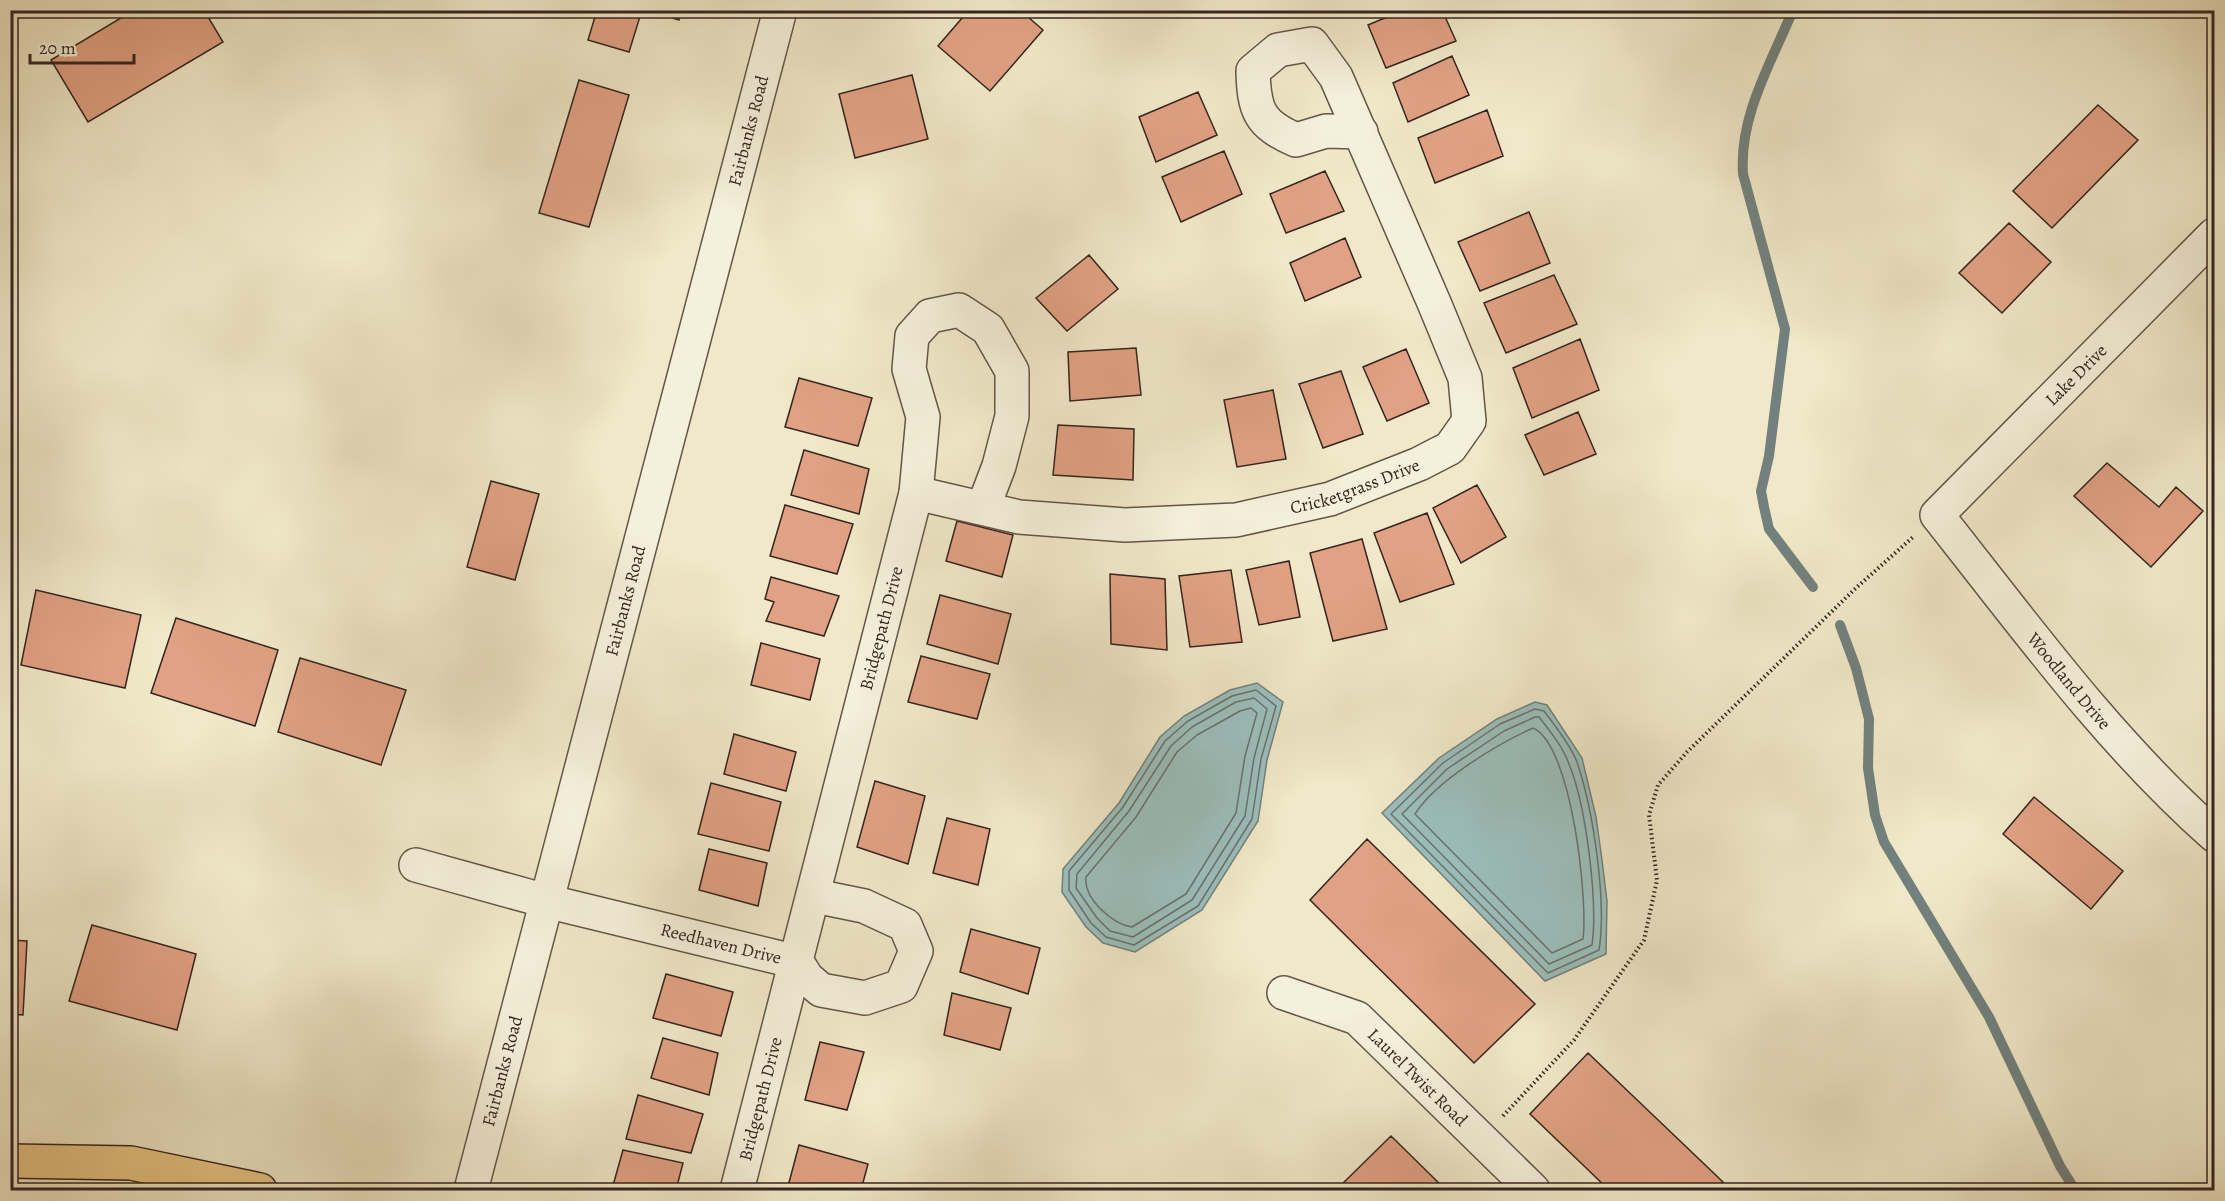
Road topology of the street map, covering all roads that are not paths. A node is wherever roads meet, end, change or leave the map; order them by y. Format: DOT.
graph roads {
  1 [pos="780,10"];
  2 [pos="1361,132"];
  3 [pos="2214,235"];
  4 [pos="916,493"];
  5 [pos="983,508"];
  6 [pos="1937,515"];
  7 [pos="2214,835"];
  8 [pos="416,865"];
  9 [pos="814,896"];
  10 [pos="546,901"];
  11 [pos="797,962"];
  12 [pos="1284,993"];
  13 [pos="10,1161"];
  14 [pos="260,1191"];
  15 [pos="471,1191"];
  16 [pos="737,1191"];
  17 [pos="1533,1191"];
  1 -- 10 [label="street, Fairbanks Road"];
  2 -- 5 [label="street, Cricketgrass Drive"];
  3 -- 6 [label="street, Lake Drive"];
  4 -- 5 [label="street, Cricketgrass Drive"];
  4 -- 5 [label="street, Bridgepath Drive"];
  4 -- 9 [label="street, Bridgepath Drive"];
  6 -- 7 [label="street, Woodland Drive"];
  8 -- 10 [label="street, Reedhaven Drive"];
  9 -- 11 [label="street, Bridgepath Drive"];
  9 -- 11 [label="street, Reedhaven Drive"];
  10 -- 11 [label="street, Reedhaven Drive"];
  10 -- 15 [label="street, Fairbanks Road"];
  11 -- 16 [label="street, Bridgepath Drive"];
  12 -- 17 [label="street, Laurel Twist Road"];
  13 -- 14 [label="main road"];
}
